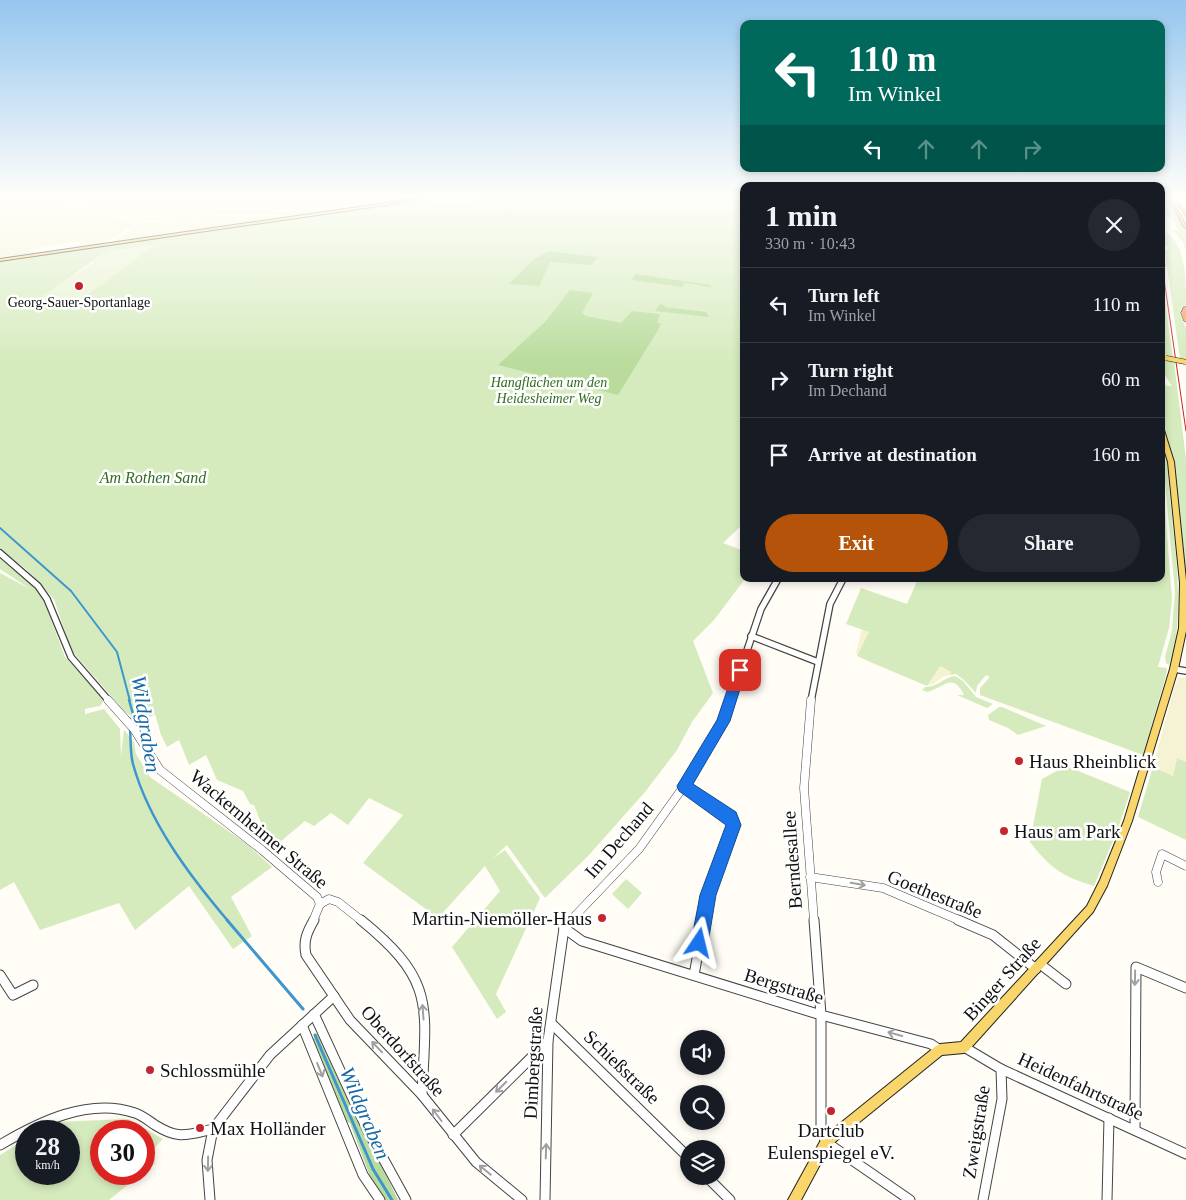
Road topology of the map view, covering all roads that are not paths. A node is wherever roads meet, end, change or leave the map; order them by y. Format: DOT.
graph roads {
  1 [pos="55,252"];
  2 [pos="0,260"];
  3 [pos="1186,308"];
  4 [pos="1186,321"];
  5 [pos="1165,358"];
  6 [pos="1186,362"];
  7 [pos="1165,444"];
  8 [pos="0,553"];
  9 [pos="776,582"];
  10 [pos="841,582"];
  11 [pos="751,636"];
  12 [pos="818,662"];
  13 [pos="1174,669"];
  14 [pos="1186,671"];
  15 [pos="684,786"];
  16 [pos="1186,866"];
  17 [pos="810,877"];
  18 [pos="1158,882"];
  19 [pos="320,904"];
  20 [pos="564,928"];
  21 [pos="1038,966"];
  22 [pos="0,975"];
  23 [pos="694,975"];
  24 [pos="1066,984"];
  25 [pos="33,985"];
  26 [pos="1186,988"];
  27 [pos="334,996"];
  28 [pos="314,1014"];
  29 [pos="821,1015"];
  30 [pos="551,1023"];
  31 [pos="302,1025"];
  32 [pos="548,1041"];
  33 [pos="964,1047"];
  34 [pos="940,1050"];
  35 [pos="1001,1069"];
  36 [pos="422,1095"];
  37 [pos="1109,1118"];
  38 [pos="213,1129"];
  39 [pos="1135,1130"];
  40 [pos="453,1135"];
  41 [pos="826,1142"];
  42 [pos="0,1145"];
  43 [pos="680,1149"];
  44 [pos="1186,1154"];
  45 [pos="715,1185"];
  46 [pos="210,1200"];
  47 [pos="380,1200"];
  48 [pos="406,1200"];
  49 [pos="522,1200"];
  50 [pos="545,1200"];
  51 [pos="730,1200"];
  52 [pos="794,1200"];
  53 [pos="910,1200"];
  54 [pos="983,1200"];
  55 [pos="1107,1200"];
  1 -- 2 [label="main road"];
  3 -- 4 [label="highway"];
  5 -- 6 [label="main road, bridge"];
  7 -- 13 [label="main road, Binger Straße"];
  8 -- 19 [label="street, Wackernheimer Straße"];
  9 -- 11 [label="street, Im Dechand"];
  10 -- 12 [label="street, Berndesallee"];
  11 -- 12 [label="street"];
  11 -- 15 [label="street, Im Dechand"];
  12 -- 17 [label="street, Berndesallee"];
  13 -- 14 [label="street"];
  13 -- 21 [label="main road, Binger Straße"];
  15 -- 20 [label="street, Im Dechand"];
  15 -- 23 [label="street"];
  16 -- 18 [label="street"];
  17 -- 21 [label="street, Goethestraße, one-way"];
  17 -- 29 [label="street, Berndesallee"];
  19 -- 27 [label="street, Oberdorfstraße"];
  36 -- 19 [label="street, Wackernheimer Straße, one-way"];
  20 -- 23 [label="street, Bergstraße"];
  20 -- 30 [label="street, Dimbergstraße"];
  21 -- 24 [label="street, Goethestraße"];
  21 -- 33 [label="main road, Binger Straße"];
  22 -- 25 [label="street"];
  23 -- 29 [label="street, Bergstraße"];
  26 -- 39 [label="street, one-way"];
  27 -- 28 [label="street"];
  36 -- 27 [label="street, Oberdorfstraße, one-way"];
  28 -- 31 [label="street"];
  28 -- 48 [label="street"];
  34 -- 29 [label="street, Bergstraße, one-way"];
  29 -- 41 [label="street, Berndesallee"];
  30 -- 32 [label="street, Dimbergstraße"];
  30 -- 43 [label="street, Schießstraße"];
  31 -- 38 [label="street"];
  31 -- 47 [label="street, one-way"];
  32 -- 40 [label="street, one-way"];
  50 -- 32 [label="street, Dimbergstraße, one-way"];
  33 -- 34 [label="main road, Binger Straße"];
  33 -- 35 [label="street, Heidenfahrtstraße"];
  34 -- 41 [label="main road"];
  35 -- 37 [label="street, Heidenfahrtstraße"];
  35 -- 54 [label="street, Zweigstraße"];
  40 -- 36 [label="street, Oberdorfstraße, one-way"];
  37 -- 39 [label="street, Heidenfahrtstraße"];
  37 -- 55 [label="street"];
  38 -- 42 [label="street"];
  38 -- 46 [label="street, one-way"];
  39 -- 44 [label="street, Heidenfahrtstraße"];
  49 -- 40 [label="street, Oberdorfstraße, one-way"];
  41 -- 52 [label="main road"];
  41 -- 53 [label="street"];
  45 -- 51 [label="street"];
}
